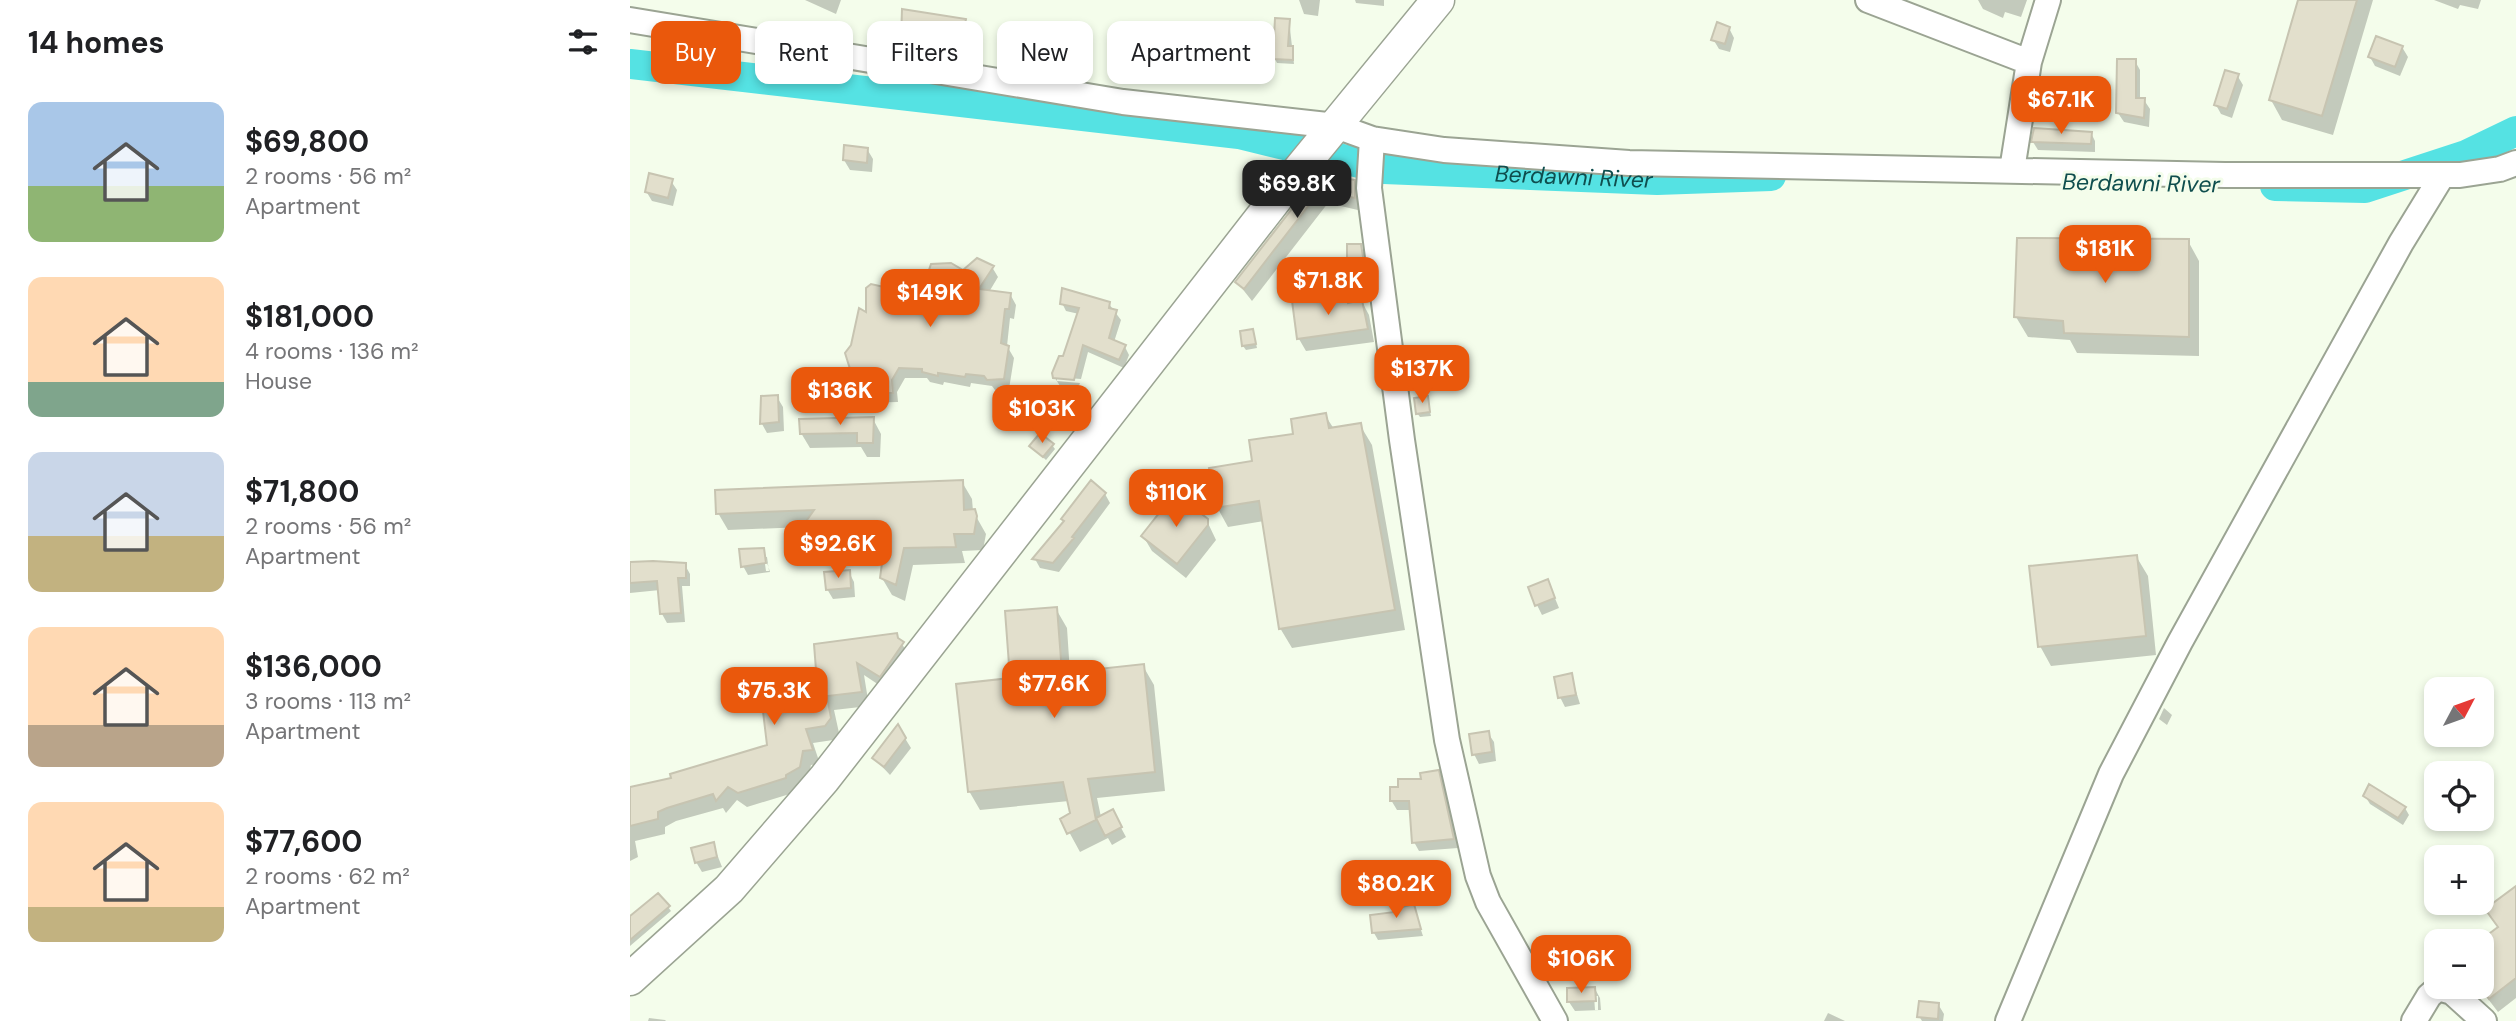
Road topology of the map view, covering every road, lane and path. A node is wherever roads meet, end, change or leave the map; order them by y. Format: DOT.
graph roads {
  1 [pos="1438,0"];
  2 [pos="1868,0"];
  3 [pos="2048,0"];
  4 [pos="630,20"];
  5 [pos="2029,62"];
  6 [pos="1330,132"];
  7 [pos="1371,149"];
  8 [pos="2516,163"];
  9 [pos="2012,170"];
  10 [pos="2442,176"];
  11 [pos="630,979"];
  12 [pos="1555,1021"];
  13 [pos="2008,1021"];
  14 [pos="2414,1021"];
  15 [pos="2484,1021"];
  1 -- 6 [label="main road"];
  2 -- 5 [label="street"];
  3 -- 5 [label="street"];
  4 -- 6 [label="street"];
  5 -- 9 [label="street"];
  6 -- 7 [label="street"];
  6 -- 11 [label="main road"];
  7 -- 9 [label="street"];
  7 -- 12 [label="street"];
  8 -- 10 [label="street"];
  9 -- 10 [label="street"];
  10 -- 13 [label="street"];
  14 -- 15 [label="street"];
}
